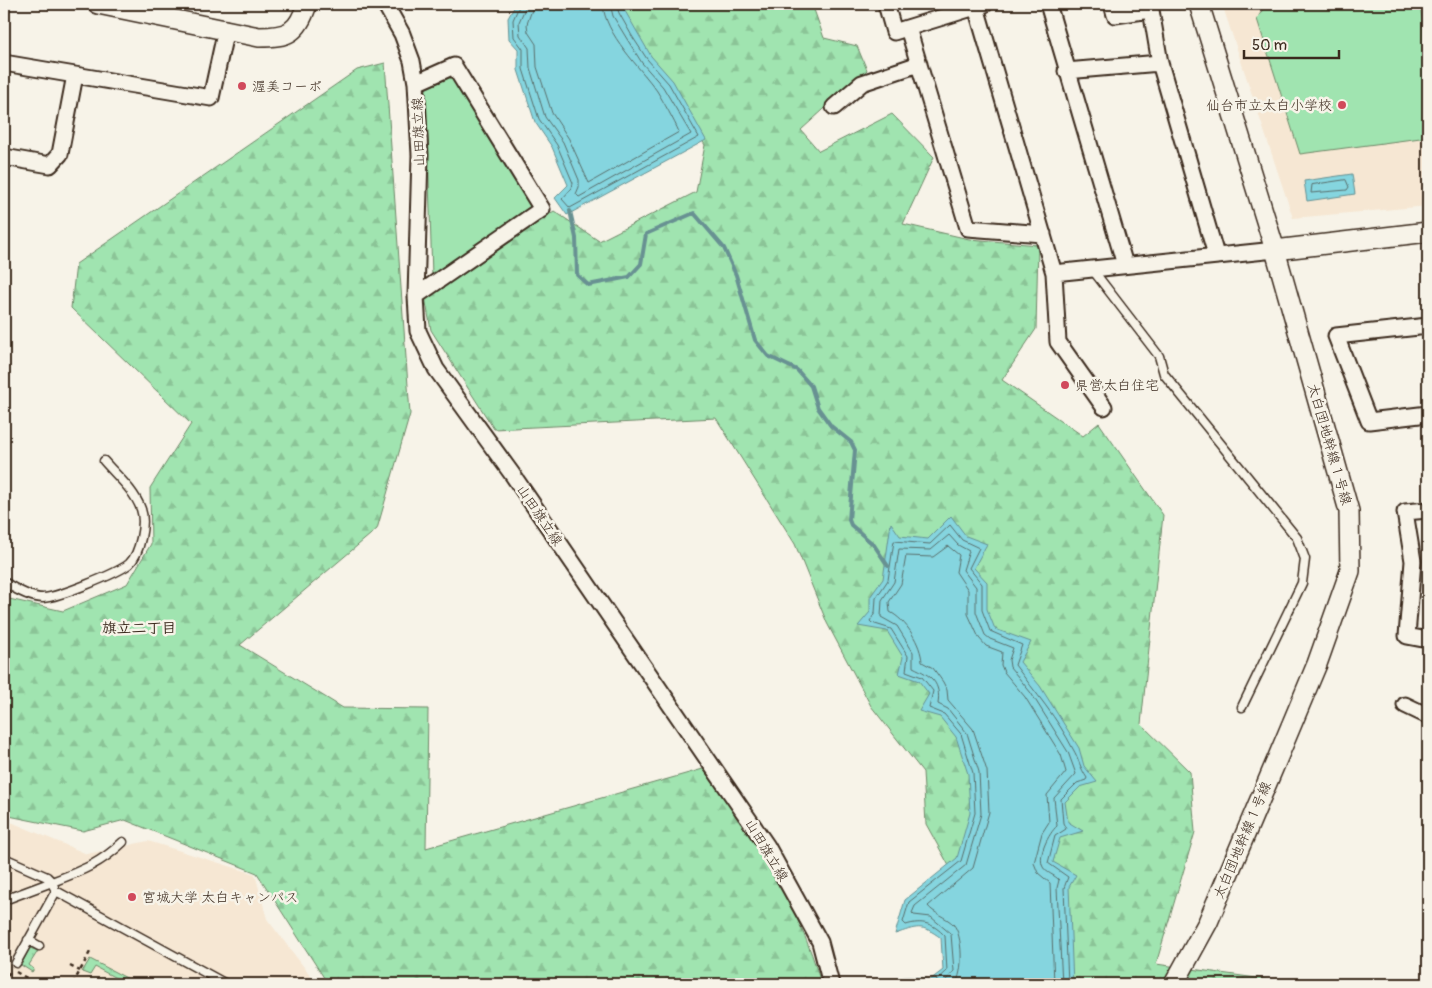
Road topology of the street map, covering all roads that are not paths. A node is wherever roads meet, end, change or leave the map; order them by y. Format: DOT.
graph roads {
  1 [pos="98,4"];
  2 [pos="307,4"];
  3 [pos="385,4"];
  4 [pos="886,4"];
  5 [pos="1048,4"];
  6 [pos="1112,4"];
  7 [pos="1199,4"];
  8 [pos="981,5"];
  9 [pos="960,8"];
  10 [pos="908,28"];
  11 [pos="226,29"];
  12 [pos="1160,62"];
  13 [pos="4,63"];
  14 [pos="919,64"];
  15 [pos="1066,72"];
  16 [pos="76,75"];
  17 [pos="416,83"];
  18 [pos="834,107"];
  19 [pos="4,157"];
  20 [pos="1428,232"];
  21 [pos="1043,234"];
  22 [pos="1274,250"];
  23 [pos="1216,255"];
  24 [pos="1125,265"];
  25 [pos="1092,269"];
  26 [pos="1054,274"];
  27 [pos="416,296"];
  28 [pos="1428,326"];
  29 [pos="1104,408"];
  30 [pos="1428,414"];
  31 [pos="104,461"];
  32 [pos="1428,510"];
  33 [pos="4,582"];
  34 [pos="1428,640"];
  35 [pos="1405,705"];
  36 [pos="1242,707"];
  37 [pos="1428,716"];
  38 [pos="123,842"];
  39 [pos="4,858"];
  40 [pos="52,882"];
  41 [pos="56,891"];
  42 [pos="4,900"];
  43 [pos="28,940"];
  44 [pos="38,946"];
  45 [pos="16,962"];
  46 [pos="226,984"];
  47 [pos="831,984"];
  48 [pos="1174,984"];
  1 -- 11 [label="street"];
  2 -- 11 [label="street"];
  3 -- 17 [label="street, 山田旗立線"];
  4 -- 10 [label="street"];
  5 -- 15 [label="street"];
  6 -- 12 [label="street"];
  7 -- 22 [label="street, 太白団地幹線１号線"];
  8 -- 9 [label="street"];
  8 -- 21 [label="street"];
  9 -- 10 [label="street"];
  10 -- 14 [label="street"];
  11 -- 16 [label="street"];
  12 -- 15 [label="street"];
  12 -- 23 [label="street"];
  13 -- 16 [label="street"];
  14 -- 18 [label="street"];
  14 -- 21 [label="street"];
  15 -- 24 [label="street"];
  16 -- 19 [label="street"];
  17 -- 27 [label="street, 山田旗立線"];
  17 -- 27 [label="street"];
  20 -- 22 [label="street"];
  21 -- 26 [label="street"];
  22 -- 23 [label="street"];
  22 -- 48 [label="street, 太白団地幹線１号線"];
  23 -- 24 [label="street"];
  24 -- 25 [label="street"];
  25 -- 26 [label="street"];
  25 -- 36 [label="lane"];
  26 -- 29 [label="street"];
  27 -- 47 [label="street, 山田旗立線"];
  28 -- 30 [label="street"];
  31 -- 33 [label="lane"];
  32 -- 34 [label="street"];
  35 -- 37 [label="street"];
  38 -- 40 [label="lane"];
  39 -- 40 [label="lane"];
  40 -- 41 [label="lane"];
  40 -- 42 [label="lane"];
  41 -- 43 [label="lane"];
  41 -- 46 [label="lane"];
  43 -- 44 [label="lane"];
  43 -- 45 [label="lane"];
}
